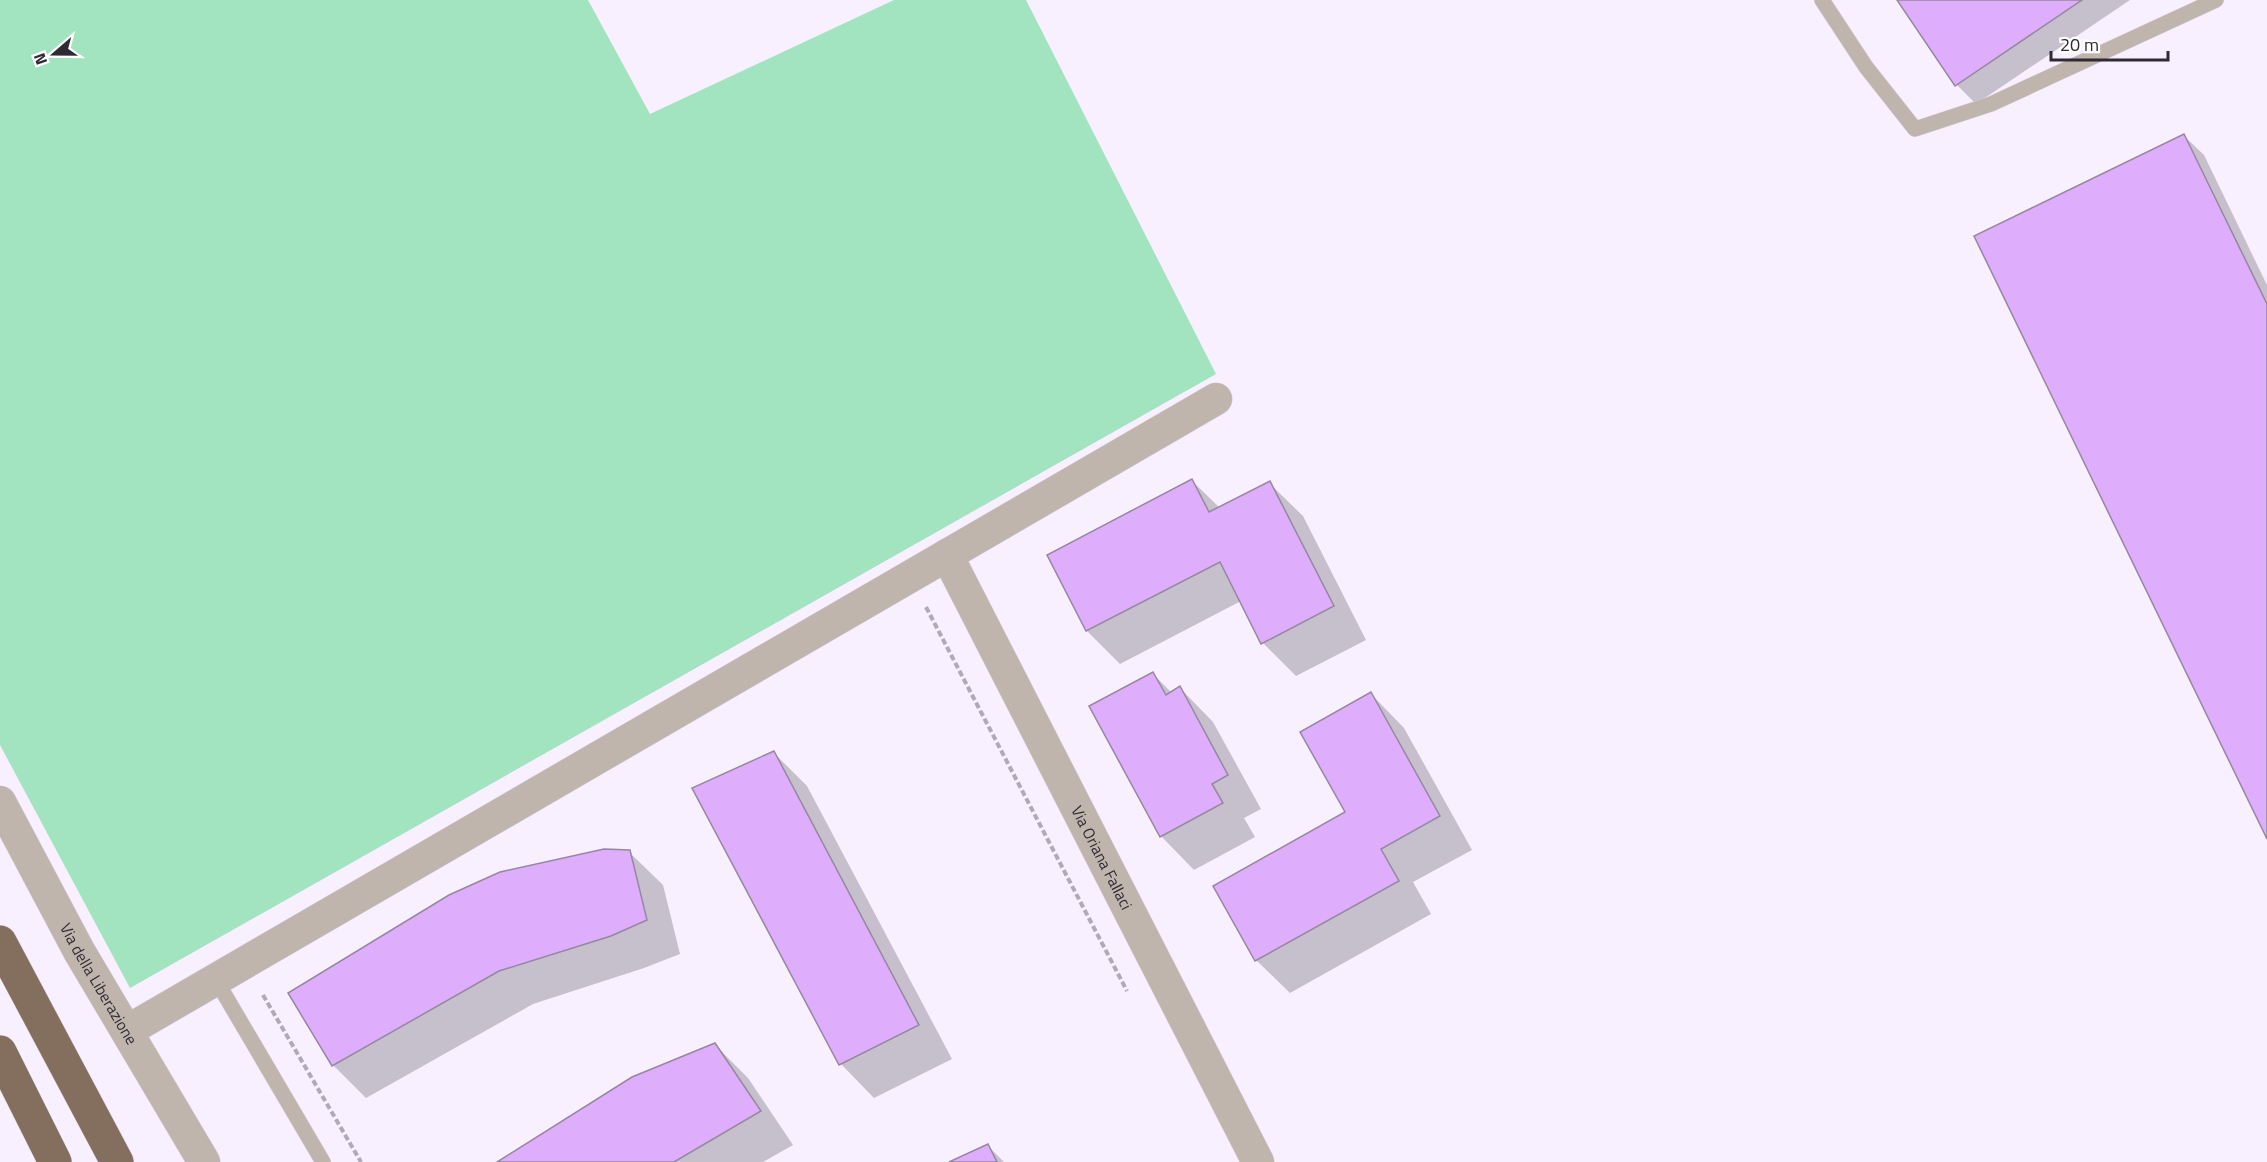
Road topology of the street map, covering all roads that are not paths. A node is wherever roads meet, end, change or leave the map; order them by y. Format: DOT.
graph roads {
  1 [pos="1822,0"];
  2 [pos="2216,0"];
  3 [pos="1216,399"];
  4 [pos="947,555"];
  5 [pos="0,802"];
  6 [pos="0,942"];
  7 [pos="216,980"];
  8 [pos="127,1031"];
  9 [pos="0,1052"];
  10 [pos="55,1162"];
  11 [pos="117,1162"];
  12 [pos="204,1162"];
  13 [pos="323,1162"];
  14 [pos="1258,1162"];
  1 -- 2 [label="lane"];
  3 -- 4 [label="street"];
  4 -- 7 [label="street"];
  4 -- 14 [label="street, Via Oriana Fallaci"];
  5 -- 8 [label="street, Via della Liberazione"];
  6 -- 11 [label="highway"];
  7 -- 8 [label="street"];
  7 -- 13 [label="lane"];
  8 -- 12 [label="street, Via della Liberazione"];
  9 -- 10 [label="highway"];
}
